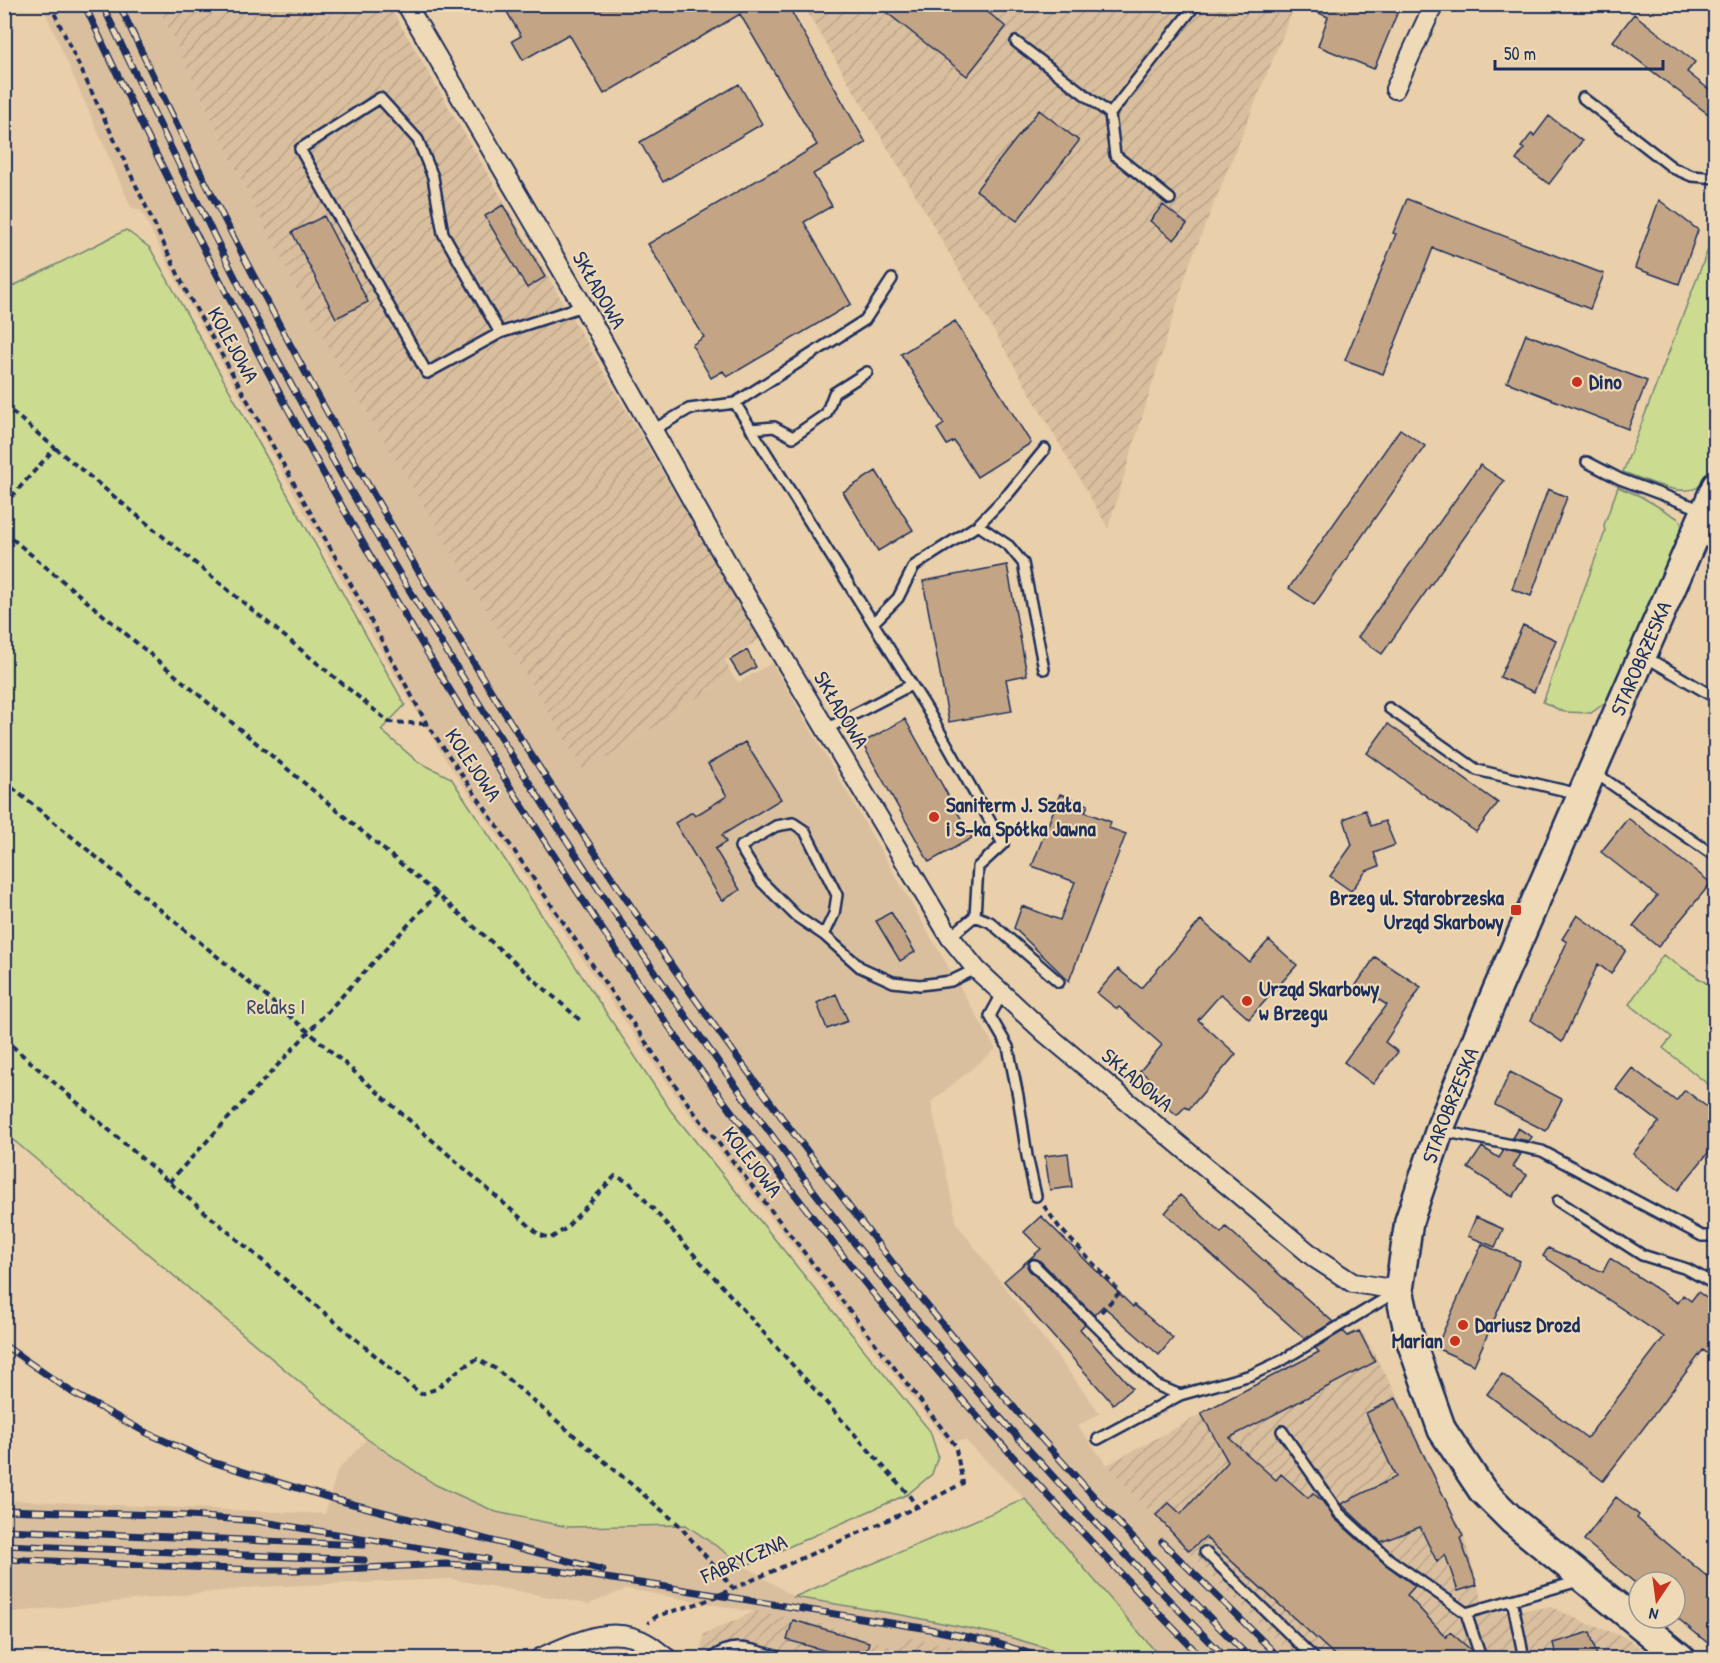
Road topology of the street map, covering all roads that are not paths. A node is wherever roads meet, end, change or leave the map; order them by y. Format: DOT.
graph roads {
  1 [pos="406,4"];
  2 [pos="1197,4"];
  3 [pos="1434,4"];
  4 [pos="1016,42"];
  5 [pos="1395,89"];
  6 [pos="1583,98"];
  7 [pos="1110,114"];
  8 [pos="1716,178"];
  9 [pos="1170,199"];
  10 [pos="892,279"];
  11 [pos="583,306"];
  12 [pos="500,333"];
  13 [pos="867,372"];
  14 [pos="735,403"];
  15 [pos="751,429"];
  16 [pos="653,430"];
  17 [pos="1045,449"];
  18 [pos="1587,462"];
  19 [pos="1708,520"];
  20 [pos="978,525"];
  21 [pos="873,623"];
  22 [pos="1642,654"];
  23 [pos="1044,669"];
  24 [pos="911,685"];
  25 [pos="1716,698"];
  26 [pos="1389,708"];
  27 [pos="826,729"];
  28 [pos="1587,782"];
  29 [pos="1709,852"];
  30 [pos="975,916"];
  31 [pos="824,935"];
  32 [pos="950,937"];
  33 [pos="976,969"];
  34 [pos="1059,982"];
  35 [pos="1002,994"];
  36 [pos="1439,1130"];
  37 [pos="1036,1196"];
  38 [pos="1558,1201"];
  39 [pos="1716,1236"];
  40 [pos="1034,1265"];
  41 [pos="1716,1285"];
  42 [pos="1399,1290"];
  43 [pos="1180,1395"];
  44 [pos="1282,1431"];
  45 [pos="1098,1440"];
  46 [pos="1205,1552"];
  47 [pos="1584,1579"];
  48 [pos="1512,1600"];
  49 [pos="1466,1612"];
  50 [pos="540,1659"];
  51 [pos="667,1659"];
  52 [pos="713,1659"];
  53 [pos="782,1659"];
  54 [pos="1314,1659"];
  55 [pos="1481,1659"];
  56 [pos="1524,1659"];
  57 [pos="1681,1659"];
  1 -- 11 [label="street, SKŁADOWA"];
  2 -- 7 [label="lane"];
  3 -- 5 [label="street"];
  4 -- 7 [label="lane"];
  6 -- 8 [label="lane"];
  7 -- 9 [label="lane"];
  10 -- 14 [label="lane"];
  11 -- 12 [label="lane"];
  11 -- 16 [label="street, SKŁADOWA"];
  12 -- 12 [label="lane"];
  13 -- 15 [label="lane"];
  14 -- 15 [label="lane"];
  14 -- 16 [label="lane"];
  15 -- 21 [label="lane"];
  16 -- 27 [label="street, SKŁADOWA"];
  17 -- 20 [label="lane"];
  18 -- 19 [label="lane"];
  19 -- 22 [label="street, STAROBRZESKA"];
  20 -- 21 [label="lane"];
  20 -- 23 [label="lane"];
  21 -- 24 [label="lane"];
  22 -- 25 [label="lane"];
  22 -- 28 [label="street, STAROBRZESKA"];
  24 -- 27 [label="lane"];
  24 -- 30 [label="lane"];
  26 -- 28 [label="lane"];
  27 -- 32 [label="street, SKŁADOWA"];
  28 -- 29 [label="lane"];
  28 -- 36 [label="street, STAROBRZESKA"];
  30 -- 32 [label="lane"];
  30 -- 34 [label="lane"];
  31 -- 31 [label="lane"];
  31 -- 33 [label="lane"];
  32 -- 33 [label="street, SKŁADOWA"];
  33 -- 35 [label="street, SKŁADOWA"];
  35 -- 37 [label="lane"];
  35 -- 42 [label="street, SKŁADOWA"];
  36 -- 39 [label="lane"];
  36 -- 42 [label="street, STAROBRZESKA"];
  38 -- 41 [label="lane"];
  40 -- 43 [label="lane"];
  42 -- 43 [label="lane"];
  42 -- 47 [label="street, STAROBRZESKA"];
  43 -- 45 [label="lane"];
  44 -- 49 [label="lane"];
  46 -- 54 [label="lane"];
  47 -- 48 [label="lane"];
  47 -- 57 [label="street, STAROBRZESKA"];
  48 -- 49 [label="lane"];
  48 -- 56 [label="lane"];
  49 -- 55 [label="lane"];
  50 -- 51 [label="street"];
  52 -- 53 [label="lane"];
}
